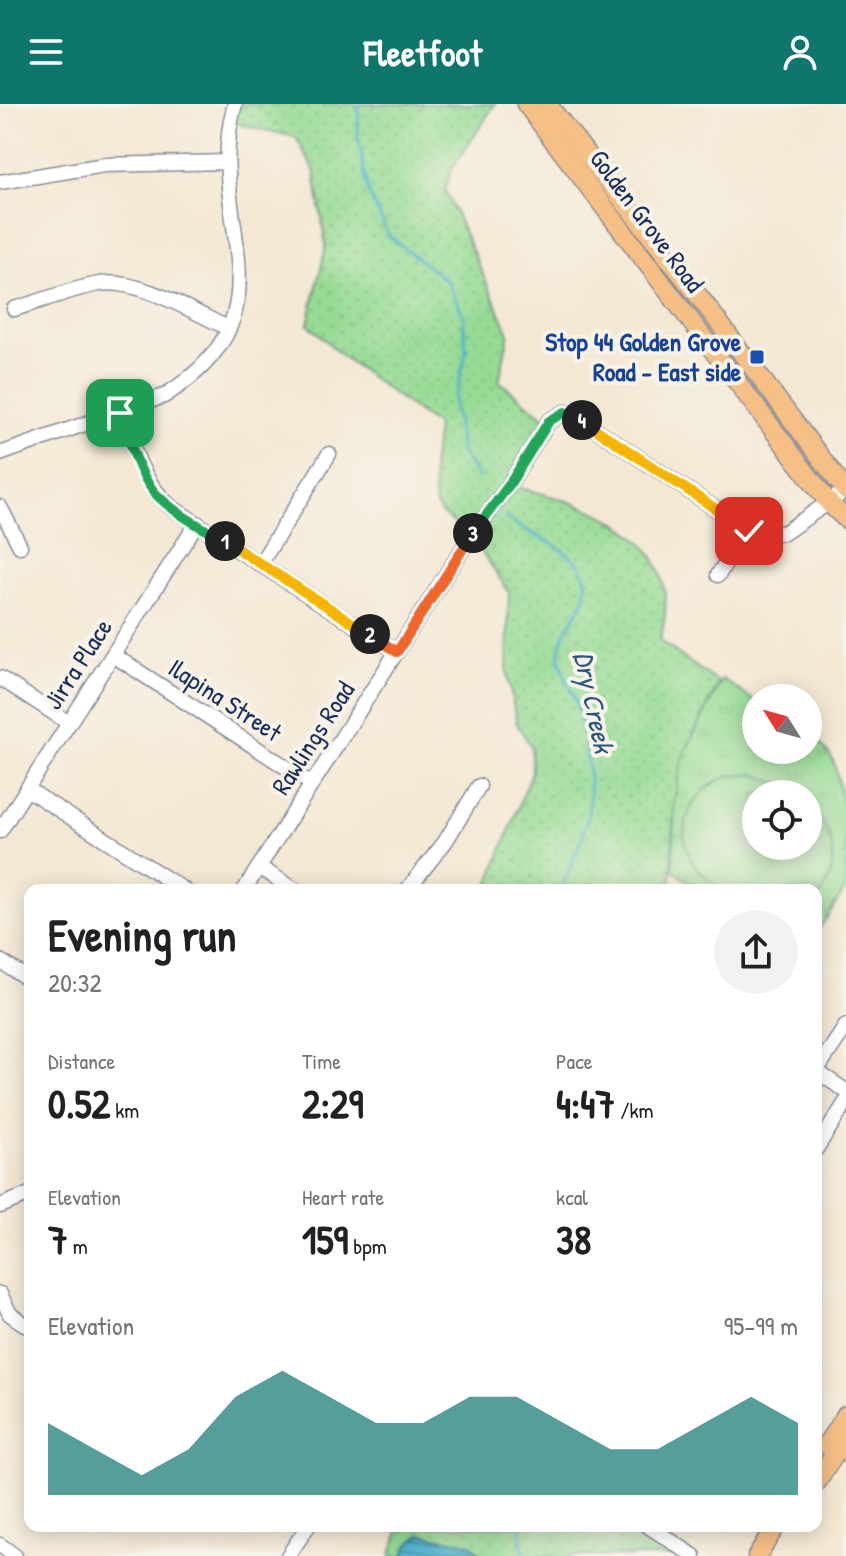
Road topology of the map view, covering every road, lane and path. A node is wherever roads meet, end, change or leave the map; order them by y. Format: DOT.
graph roads {
  1 [pos="235,104"];
  2 [pos="526,104"];
  3 [pos="547,104"];
  4 [pos="226,162"];
  5 [pos="0,182"];
  6 [pos="14,309"];
  7 [pos="228,328"];
  8 [pos="120,413"];
  9 [pos="0,454"];
  10 [pos="329,454"];
  11 [pos="846,491"];
  12 [pos="829,503"];
  13 [pos="0,507"];
  14 [pos="846,519"];
  15 [pos="197,523"];
  16 [pos="748,530"];
  17 [pos="20,546"];
  18 [pos="260,564"];
  19 [pos="718,575"];
  20 [pos="397,652"];
  21 [pos="113,655"];
  22 [pos="0,678"];
  23 [pos="69,723"];
  24 [pos="312,784"];
  25 [pos="479,786"];
  26 [pos="27,789"];
  27 [pos="0,831"];
  28 [pos="259,867"];
  29 [pos="175,884"];
  30 [pos="248,884"];
  31 [pos="286,884"];
  32 [pos="412,884"];
  33 [pos="0,961"];
  34 [pos="24,976"];
  35 [pos="846,1026"];
  36 [pos="822,1062"];
  37 [pos="822,1075"];
  38 [pos="846,1091"];
  39 [pos="846,1102"];
  40 [pos="822,1140"];
  41 [pos="24,1196"];
  42 [pos="0,1206"];
  43 [pos="0,1294"];
  44 [pos="24,1324"];
  45 [pos="846,1415"];
  46 [pos="846,1437"];
  47 [pos="822,1452"];
  48 [pos="822,1474"];
  49 [pos="304,1532"];
  50 [pos="657,1532"];
  51 [pos="772,1532"];
  52 [pos="784,1532"];
  53 [pos="0,1545"];
  54 [pos="15,1556"];
  55 [pos="288,1556"];
  56 [pos="694,1556"];
  57 [pos="757,1556"];
  58 [pos="770,1556"];
  1 -- 4 [label="street"];
  2 -- 12 [label="main road, Golden Grove Road"];
  3 -- 11 [label="main road, Golden Grove Road"];
  4 -- 5 [label="street"];
  4 -- 7 [label="street"];
  6 -- 7 [label="street"];
  7 -- 8 [label="street"];
  8 -- 9 [label="street"];
  8 -- 15 [label="street"];
  10 -- 18 [label="street"];
  11 -- 12 [label="street"];
  12 -- 14 [label="main road, Golden Grove Road"];
  12 -- 16 [label="street"];
  13 -- 17 [label="street"];
  15 -- 18 [label="street"];
  15 -- 21 [label="street, Jirra Place"];
  16 -- 19 [label="street"];
  16 -- 20 [label="street, Rawlings Road"];
  18 -- 20 [label="street"];
  20 -- 24 [label="street, Rawlings Road"];
  21 -- 23 [label="street, Jirra Place"];
  21 -- 24 [label="street, Ilapina Street"];
  22 -- 23 [label="street"];
  23 -- 26 [label="street, Jirra Place"];
  24 -- 28 [label="street, Rawlings Road"];
  25 -- 32 [label="street"];
  26 -- 27 [label="street, Jirra Place"];
  26 -- 29 [label="street"];
  28 -- 30 [label="street, Rawlings Road"];
  28 -- 31 [label="street"];
  33 -- 34 [label="street"];
  35 -- 36 [label="street"];
  37 -- 38 [label="street"];
  39 -- 40 [label="street"];
  41 -- 42 [label="street"];
  43 -- 44 [label="street"];
  45 -- 47 [label="main road"];
  46 -- 48 [label="main road"];
  49 -- 55 [label="street"];
  50 -- 56 [label="street"];
  51 -- 57 [label="main road"];
  52 -- 58 [label="main road"];
  53 -- 54 [label="street"];
}
